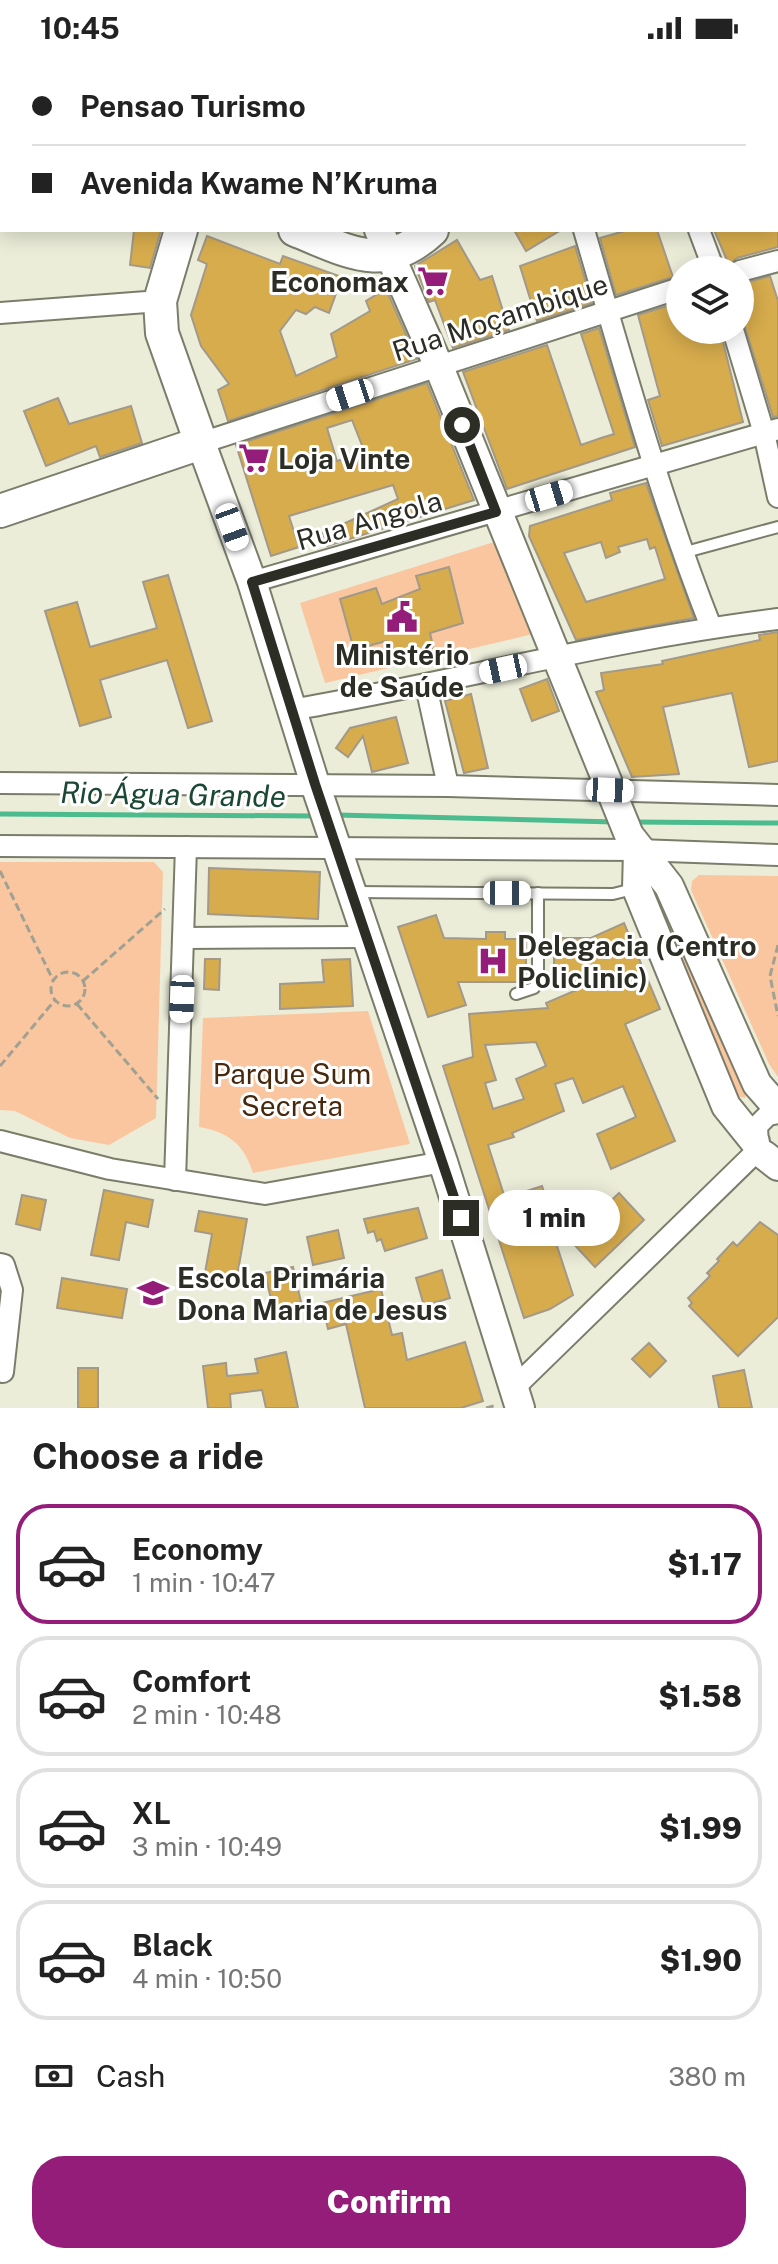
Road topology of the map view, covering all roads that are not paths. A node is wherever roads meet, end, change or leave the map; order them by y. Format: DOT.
graph roads {
  1 [pos="180,232"];
  2 [pos="300,232"];
  3 [pos="430,232"];
  4 [pos="585,232"];
  5 [pos="700,232"];
  6 [pos="386,243"];
  7 [pos="709,256"];
  8 [pos="778,261"];
  9 [pos="754,267"];
  10 [pos="666,292"];
  11 [pos="160,301"];
  12 [pos="608,311"];
  13 [pos="0,313"];
  14 [pos="738,344"];
  15 [pos="439,367"];
  16 [pos="771,431"];
  17 [pos="201,443"];
  18 [pos="653,464"];
  19 [pos="778,497"];
  20 [pos="0,511"];
  21 [pos="496,512"];
  22 [pos="778,527"];
  23 [pos="682,553"];
  24 [pos="252,582"];
  25 [pos="778,619"];
  26 [pos="711,627"];
  27 [pos="554,658"];
  28 [pos="426,686"];
  29 [pos="291,710"];
  30 [pos="0,783"];
  31 [pos="448,786"];
  32 [pos="778,795"];
  33 [pos="613,797"];
  34 [pos="325,815"];
  35 [pos="634,843"];
  36 [pos="0,846"];
  37 [pos="186,847"];
  38 [pos="778,855"];
  39 [pos="637,889"];
  40 [pos="352,892"];
  41 [pos="538,893"];
  42 [pos="367,937"];
  43 [pos="184,938"];
  44 [pos="516,994"];
  45 [pos="778,1110"];
  46 [pos="0,1141"];
  47 [pos="767,1154"];
  48 [pos="443,1162"];
  49 [pos="175,1180"];
  50 [pos="0,1264"];
  51 [pos="3,1372"];
  52 [pos="518,1398"];
  1 -- 11 [label="main road"];
  2 -- 6 [label="main road"];
  3 -- 6 [label="main road"];
  4 -- 12 [label="street"];
  5 -- 7 [label="street"];
  6 -- 15 [label="street"];
  8 -- 9 [label="street"];
  10 -- 12 [label="street, Rua Moçambique"];
  11 -- 13 [label="street"];
  11 -- 17 [label="main road"];
  12 -- 15 [label="street, Rua Moçambique"];
  12 -- 18 [label="street"];
  14 -- 16 [label="street"];
  15 -- 17 [label="street, Rua Moçambique"];
  15 -- 21 [label="street"];
  16 -- 18 [label="street, Rua Angola"];
  16 -- 19 [label="street"];
  17 -- 20 [label="main road"];
  17 -- 24 [label="street"];
  18 -- 21 [label="street, Rua Angola"];
  18 -- 23 [label="street"];
  21 -- 24 [label="street, Rua Angola"];
  21 -- 27 [label="street"];
  22 -- 23 [label="lane"];
  23 -- 26 [label="street"];
  24 -- 29 [label="street"];
  25 -- 26 [label="street"];
  26 -- 27 [label="street"];
  27 -- 28 [label="street"];
  27 -- 33 [label="street"];
  28 -- 29 [label="street"];
  28 -- 31 [label="street"];
  29 -- 34 [label="street"];
  30 -- 34 [label="street"];
  31 -- 33 [label="street"];
  31 -- 34 [label="street"];
  32 -- 33 [label="street"];
  33 -- 35 [label="street"];
  34 -- 35 [label="street"];
  34 -- 37 [label="street"];
  34 -- 40 [label="street"];
  35 -- 38 [label="street"];
  35 -- 39 [label="street"];
  35 -- 45 [label="street"];
  36 -- 37 [label="street"];
  37 -- 43 [label="street"];
  39 -- 41 [label="lane"];
  39 -- 47 [label="street"];
  40 -- 41 [label="lane"];
  40 -- 42 [label="street"];
  41 -- 44 [label="lane"];
  42 -- 43 [label="street"];
  42 -- 48 [label="street"];
  43 -- 49 [label="street"];
  45 -- 47 [label="street"];
  46 -- 49 [label="street"];
  47 -- 52 [label="street"];
  48 -- 49 [label="street"];
  48 -- 52 [label="street"];
  50 -- 51 [label="street"];
}
